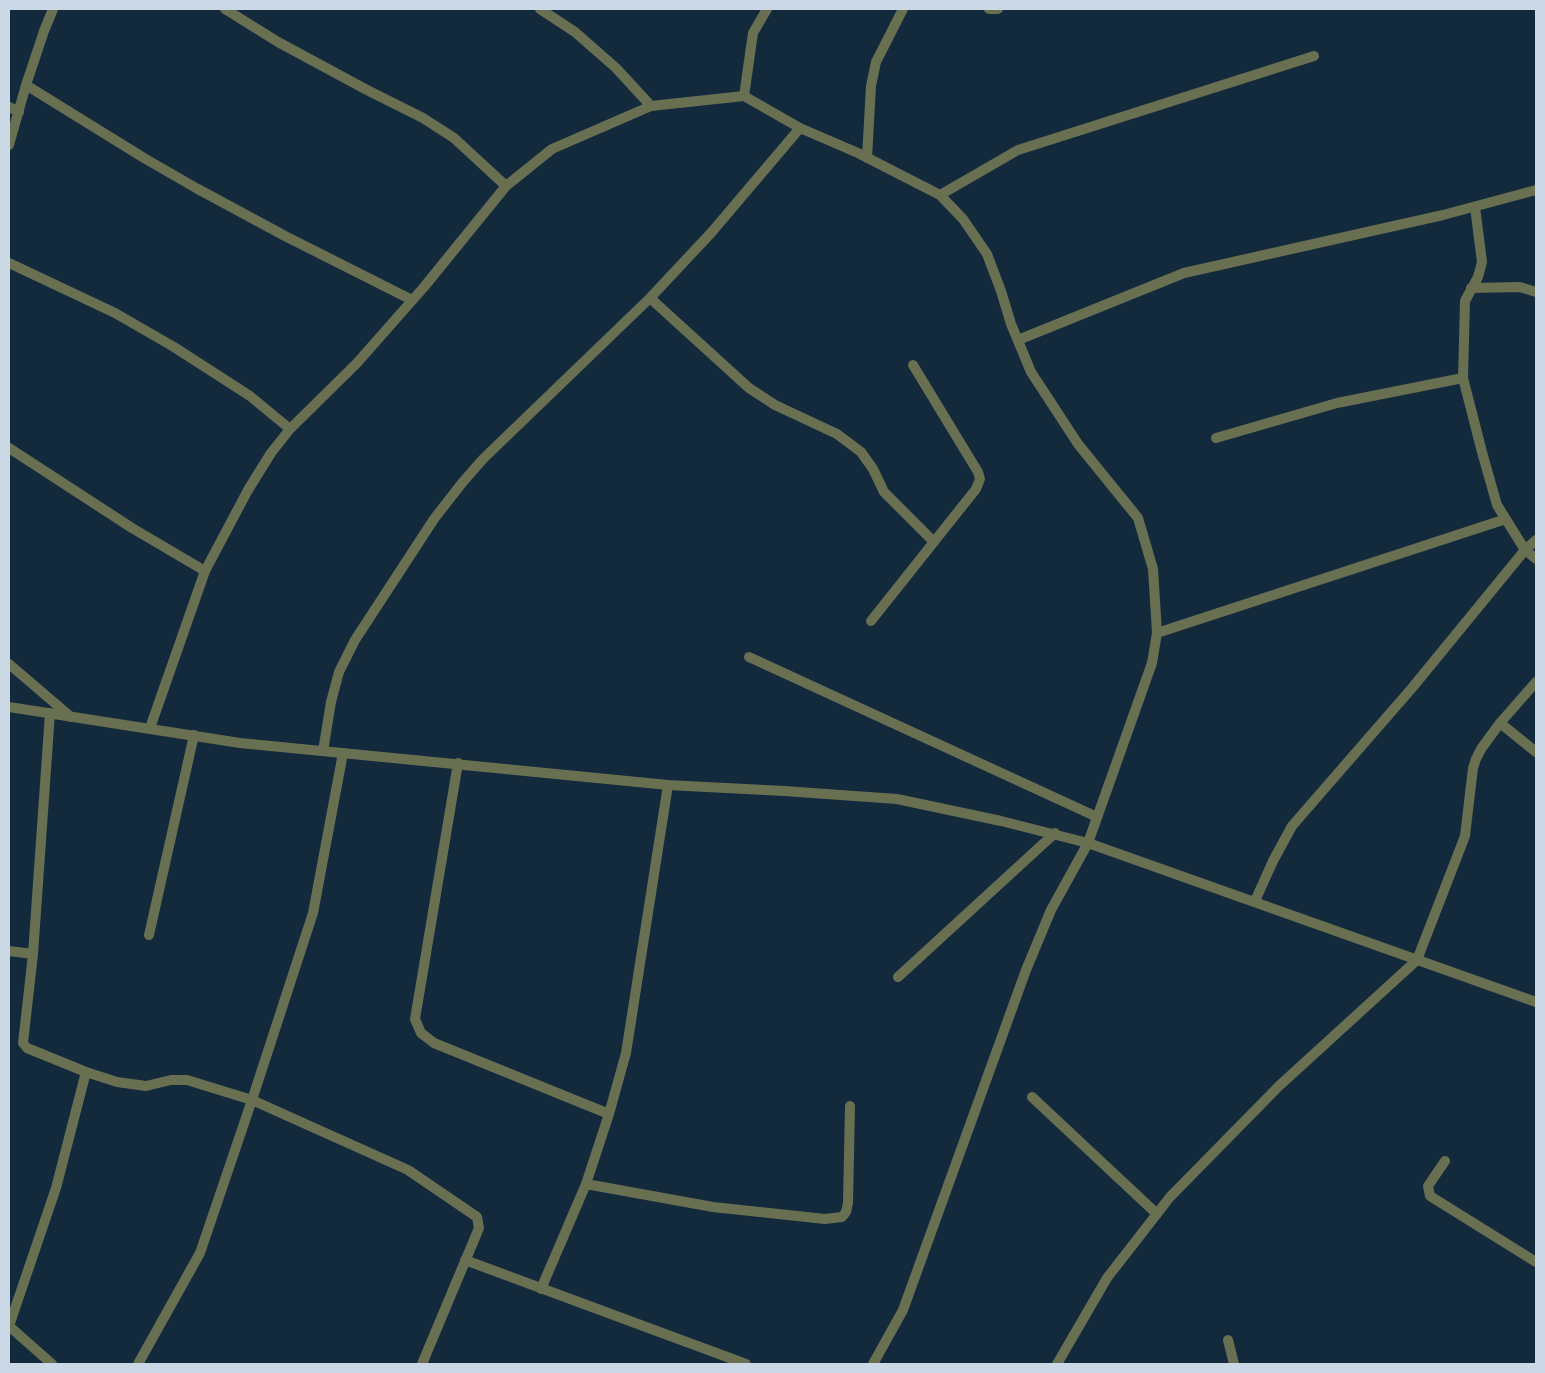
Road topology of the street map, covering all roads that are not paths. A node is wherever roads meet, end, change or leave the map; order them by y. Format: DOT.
graph roads {
  1 [pos="53,9"];
  2 [pos="225,9"];
  3 [pos="540,9"];
  4 [pos="767,9"];
  5 [pos="903,9"];
  6 [pos="989,9"];
  7 [pos="998,9"];
  8 [pos="1314,56"];
  9 [pos="26,85"];
  10 [pos="744,96"];
  11 [pos="651,106"];
  12 [pos="9,107"];
  13 [pos="19,112"];
  14 [pos="800,128"];
  15 [pos="9,145"];
  16 [pos="866,158"];
  17 [pos="506,186"];
  18 [pos="1536,190"];
  19 [pos="940,195"];
  20 [pos="1476,207"];
  21 [pos="9,263"];
  22 [pos="1471,288"];
  23 [pos="1536,292"];
  24 [pos="650,298"];
  25 [pos="412,300"];
  26 [pos="1018,340"];
  27 [pos="913,365"];
  28 [pos="1463,378"];
  29 [pos="290,429"];
  30 [pos="1216,438"];
  31 [pos="9,448"];
  32 [pos="1506,519"];
  33 [pos="1536,540"];
  34 [pos="933,541"];
  35 [pos="1525,550"];
  36 [pos="1536,559"];
  37 [pos="205,571"];
  38 [pos="870,621"];
  39 [pos="1157,633"];
  40 [pos="749,657"];
  41 [pos="9,664"];
  42 [pos="1536,682"];
  43 [pos="9,707"];
  44 [pos="50,713"];
  45 [pos="71,717"];
  46 [pos="1500,723"];
  47 [pos="150,728"];
  48 [pos="194,735"];
  49 [pos="323,751"];
  50 [pos="343,752"];
  51 [pos="1536,752"];
  52 [pos="458,764"];
  53 [pos="668,785"];
  54 [pos="1097,817"];
  55 [pos="1055,833"];
  56 [pos="1088,843"];
  57 [pos="1255,901"];
  58 [pos="149,935"];
  59 [pos="9,950"];
  60 [pos="33,954"];
  61 [pos="1418,960"];
  62 [pos="898,977"];
  63 [pos="1536,1002"];
  64 [pos="86,1072"];
  65 [pos="1032,1097"];
  66 [pos="252,1100"];
  67 [pos="850,1106"];
  68 [pos="609,1114"];
  69 [pos="1445,1161"];
  70 [pos="586,1184"];
  71 [pos="1157,1214"];
  72 [pos="465,1260"];
  73 [pos="1536,1262"];
  74 [pos="540,1289"];
  75 [pos="9,1326"];
  76 [pos="1228,1340"];
  77 [pos="52,1364"];
  78 [pos="138,1364"];
  79 [pos="422,1364"];
  80 [pos="746,1364"];
  81 [pos="873,1364"];
  82 [pos="1057,1364"];
  83 [pos="1234,1364"];
  1 -- 9 [label="street"];
  2 -- 17 [label="street"];
  3 -- 11 [label="street"];
  4 -- 10 [label="street"];
  5 -- 16 [label="street"];
  6 -- 7 [label="street"];
  8 -- 19 [label="street"];
  9 -- 13 [label="street"];
  9 -- 25 [label="street"];
  10 -- 11 [label="street"];
  10 -- 14 [label="street"];
  11 -- 17 [label="street"];
  12 -- 13 [label="street"];
  13 -- 15 [label="street"];
  14 -- 16 [label="street"];
  14 -- 24 [label="street"];
  16 -- 19 [label="street"];
  17 -- 25 [label="street"];
  18 -- 20 [label="street"];
  19 -- 26 [label="street"];
  20 -- 22 [label="street"];
  20 -- 26 [label="street"];
  21 -- 29 [label="street"];
  22 -- 23 [label="street"];
  22 -- 28 [label="street"];
  24 -- 34 [label="street"];
  24 -- 49 [label="street"];
  25 -- 29 [label="street"];
  26 -- 39 [label="street"];
  27 -- 34 [label="street"];
  28 -- 30 [label="street"];
  28 -- 32 [label="street"];
  29 -- 37 [label="street"];
  31 -- 37 [label="street"];
  32 -- 35 [label="street"];
  32 -- 39 [label="street"];
  33 -- 35 [label="street"];
  34 -- 38 [label="street"];
  35 -- 36 [label="street"];
  35 -- 57 [label="street"];
  37 -- 47 [label="street"];
  39 -- 54 [label="street"];
  40 -- 54 [label="street"];
  41 -- 45 [label="street"];
  42 -- 46 [label="street"];
  43 -- 44 [label="street"];
  44 -- 45 [label="street"];
  44 -- 60 [label="street"];
  45 -- 47 [label="street"];
  46 -- 51 [label="street"];
  46 -- 61 [label="street"];
  47 -- 48 [label="street"];
  48 -- 49 [label="street"];
  48 -- 58 [label="street"];
  49 -- 50 [label="street"];
  50 -- 52 [label="street"];
  50 -- 66 [label="street"];
  52 -- 53 [label="street"];
  52 -- 68 [label="street"];
  53 -- 55 [label="street"];
  53 -- 68 [label="street"];
  54 -- 56 [label="street"];
  55 -- 56 [label="street"];
  55 -- 62 [label="street"];
  56 -- 57 [label="street"];
  56 -- 81 [label="street"];
  57 -- 61 [label="street"];
  59 -- 60 [label="street"];
  60 -- 64 [label="street"];
  61 -- 63 [label="street"];
  61 -- 71 [label="street"];
  64 -- 66 [label="street"];
  64 -- 75 [label="street"];
  65 -- 71 [label="street"];
  66 -- 72 [label="street"];
  66 -- 78 [label="street"];
  67 -- 70 [label="street"];
  68 -- 70 [label="street"];
  69 -- 73 [label="street"];
  70 -- 74 [label="street"];
  71 -- 82 [label="street"];
  72 -- 74 [label="street"];
  72 -- 79 [label="street"];
  74 -- 80 [label="street"];
  75 -- 77 [label="street"];
  76 -- 83 [label="street"];
}
